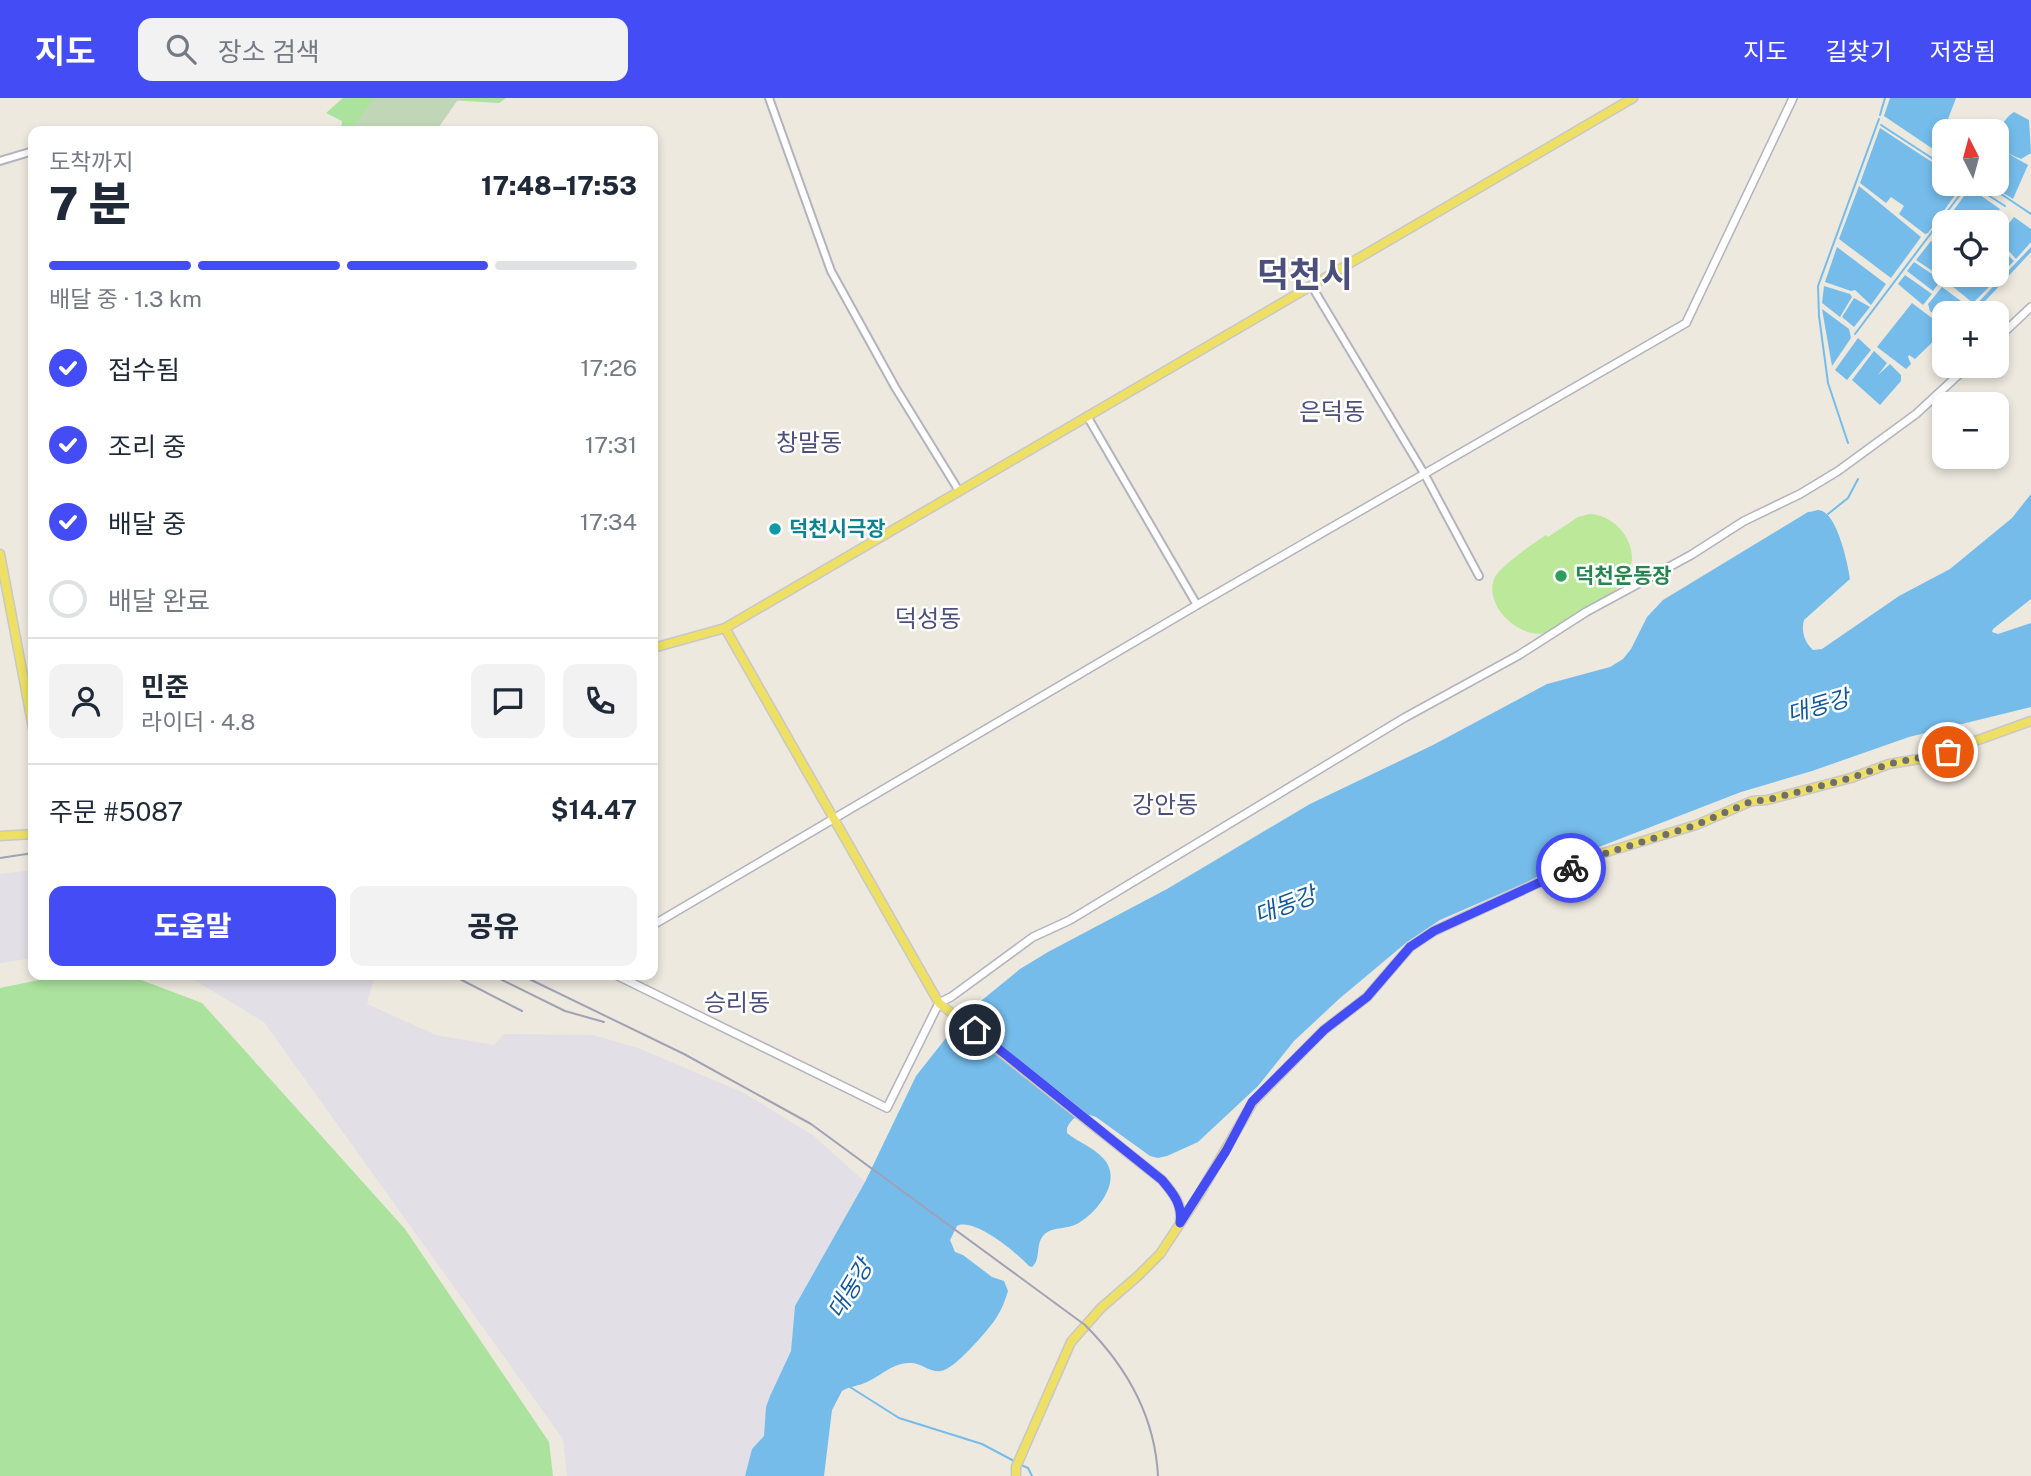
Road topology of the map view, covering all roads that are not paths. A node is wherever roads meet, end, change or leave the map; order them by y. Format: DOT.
graph roads {
  1 [pos="769,98"];
  2 [pos="1633,98"];
  3 [pos="1793,98"];
  4 [pos="28,153"];
  5 [pos="0,161"];
  6 [pos="1311,285"];
  7 [pos="2031,307"];
  8 [pos="2009,328"];
  9 [pos="1955,378"];
  10 [pos="1087,416"];
  11 [pos="1425,475"];
  12 [pos="959,491"];
  13 [pos="0,554"];
  14 [pos="1479,576"];
  15 [pos="1197,605"];
  16 [pos="725,628"];
  17 [pos="658,647"];
  18 [pos="28,702"];
  19 [pos="2031,721"];
  20 [pos="834,819"];
  21 [pos="28,834"];
  22 [pos="0,836"];
  23 [pos="658,922"];
  24 [pos="626,980"];
  25 [pos="939,1003"];
  26 [pos="1180,1223"];
  27 [pos="1016,1471"];
  1 -- 12 [label="street"];
  2 -- 6 [label="main road"];
  3 -- 11 [label="main road"];
  4 -- 5 [label="street"];
  6 -- 10 [label="main road"];
  6 -- 11 [label="street"];
  7 -- 8 [label="main road"];
  9 -- 25 [label="main road"];
  10 -- 12 [label="main road"];
  10 -- 15 [label="street"];
  11 -- 14 [label="street"];
  11 -- 15 [label="main road"];
  12 -- 16 [label="main road"];
  13 -- 18 [label="main road"];
  15 -- 20 [label="main road"];
  16 -- 17 [label="main road"];
  16 -- 20 [label="main road"];
  19 -- 26 [label="main road"];
  20 -- 23 [label="main road"];
  20 -- 25 [label="main road"];
  21 -- 22 [label="main road"];
  24 -- 25 [label="main road"];
  25 -- 26 [label="main road"];
  26 -- 27 [label="main road"];
}
